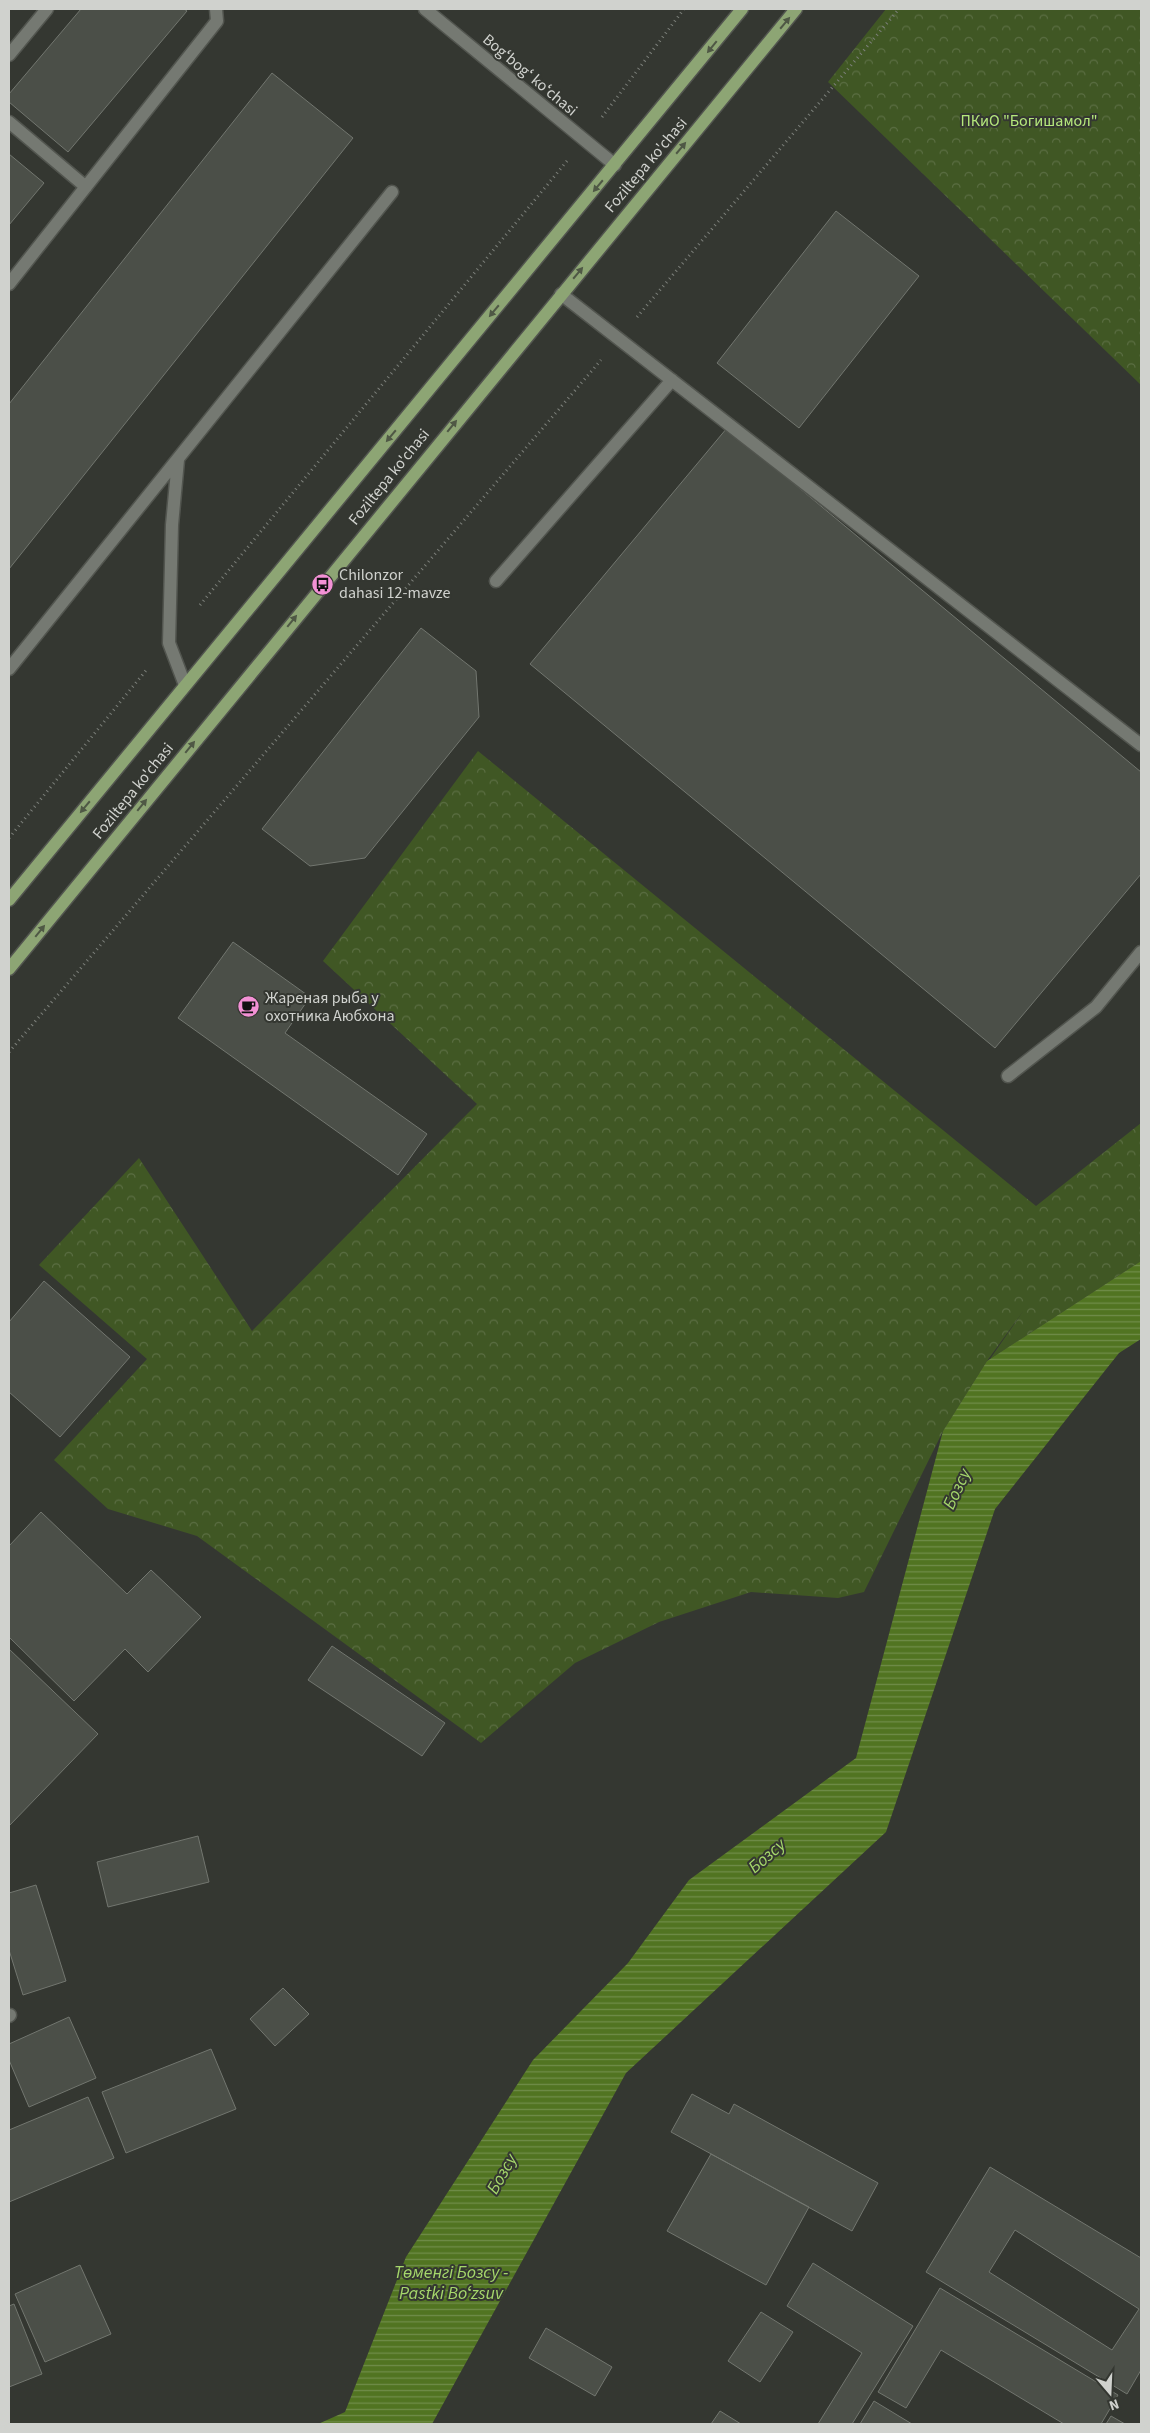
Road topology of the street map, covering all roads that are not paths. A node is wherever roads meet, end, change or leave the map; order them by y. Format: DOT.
graph roads {
  1 [pos="48,9"];
  2 [pos="216,9"];
  3 [pos="425,9"];
  4 [pos="742,9"];
  5 [pos="796,9"];
  6 [pos="9,55"];
  7 [pos="9,122"];
  8 [pos="614,165"];
  9 [pos="86,187"];
  10 [pos="392,192"];
  11 [pos="9,284"];
  12 [pos="561,294"];
  13 [pos="672,380"];
  14 [pos="178,460"];
  15 [pos="496,581"];
  16 [pos="9,669"];
  17 [pos="185,685"];
  18 [pos="1141,745"];
  19 [pos="9,900"];
  20 [pos="1141,952"];
  21 [pos="9,969"];
  22 [pos="1008,1076"];
  1 -- 6 [label="street"];
  2 -- 9 [label="street"];
  3 -- 8 [label="street, Bogʻbogʻ koʻchasi"];
  4 -- 8 [label="main road, Foziltepa ko'chasi, one-way"];
  12 -- 5 [label="main road, Foziltepa ko'chasi, one-way"];
  7 -- 9 [label="street"];
  8 -- 17 [label="main road, Foziltepa ko'chasi, one-way"];
  9 -- 11 [label="street"];
  10 -- 14 [label="street"];
  12 -- 13 [label="street"];
  21 -- 12 [label="main road, Foziltepa ko'chasi, one-way"];
  13 -- 15 [label="street"];
  13 -- 18 [label="street"];
  14 -- 16 [label="street"];
  14 -- 17 [label="street"];
  17 -- 19 [label="main road, Foziltepa ko'chasi, one-way"];
  20 -- 22 [label="street"];
}
